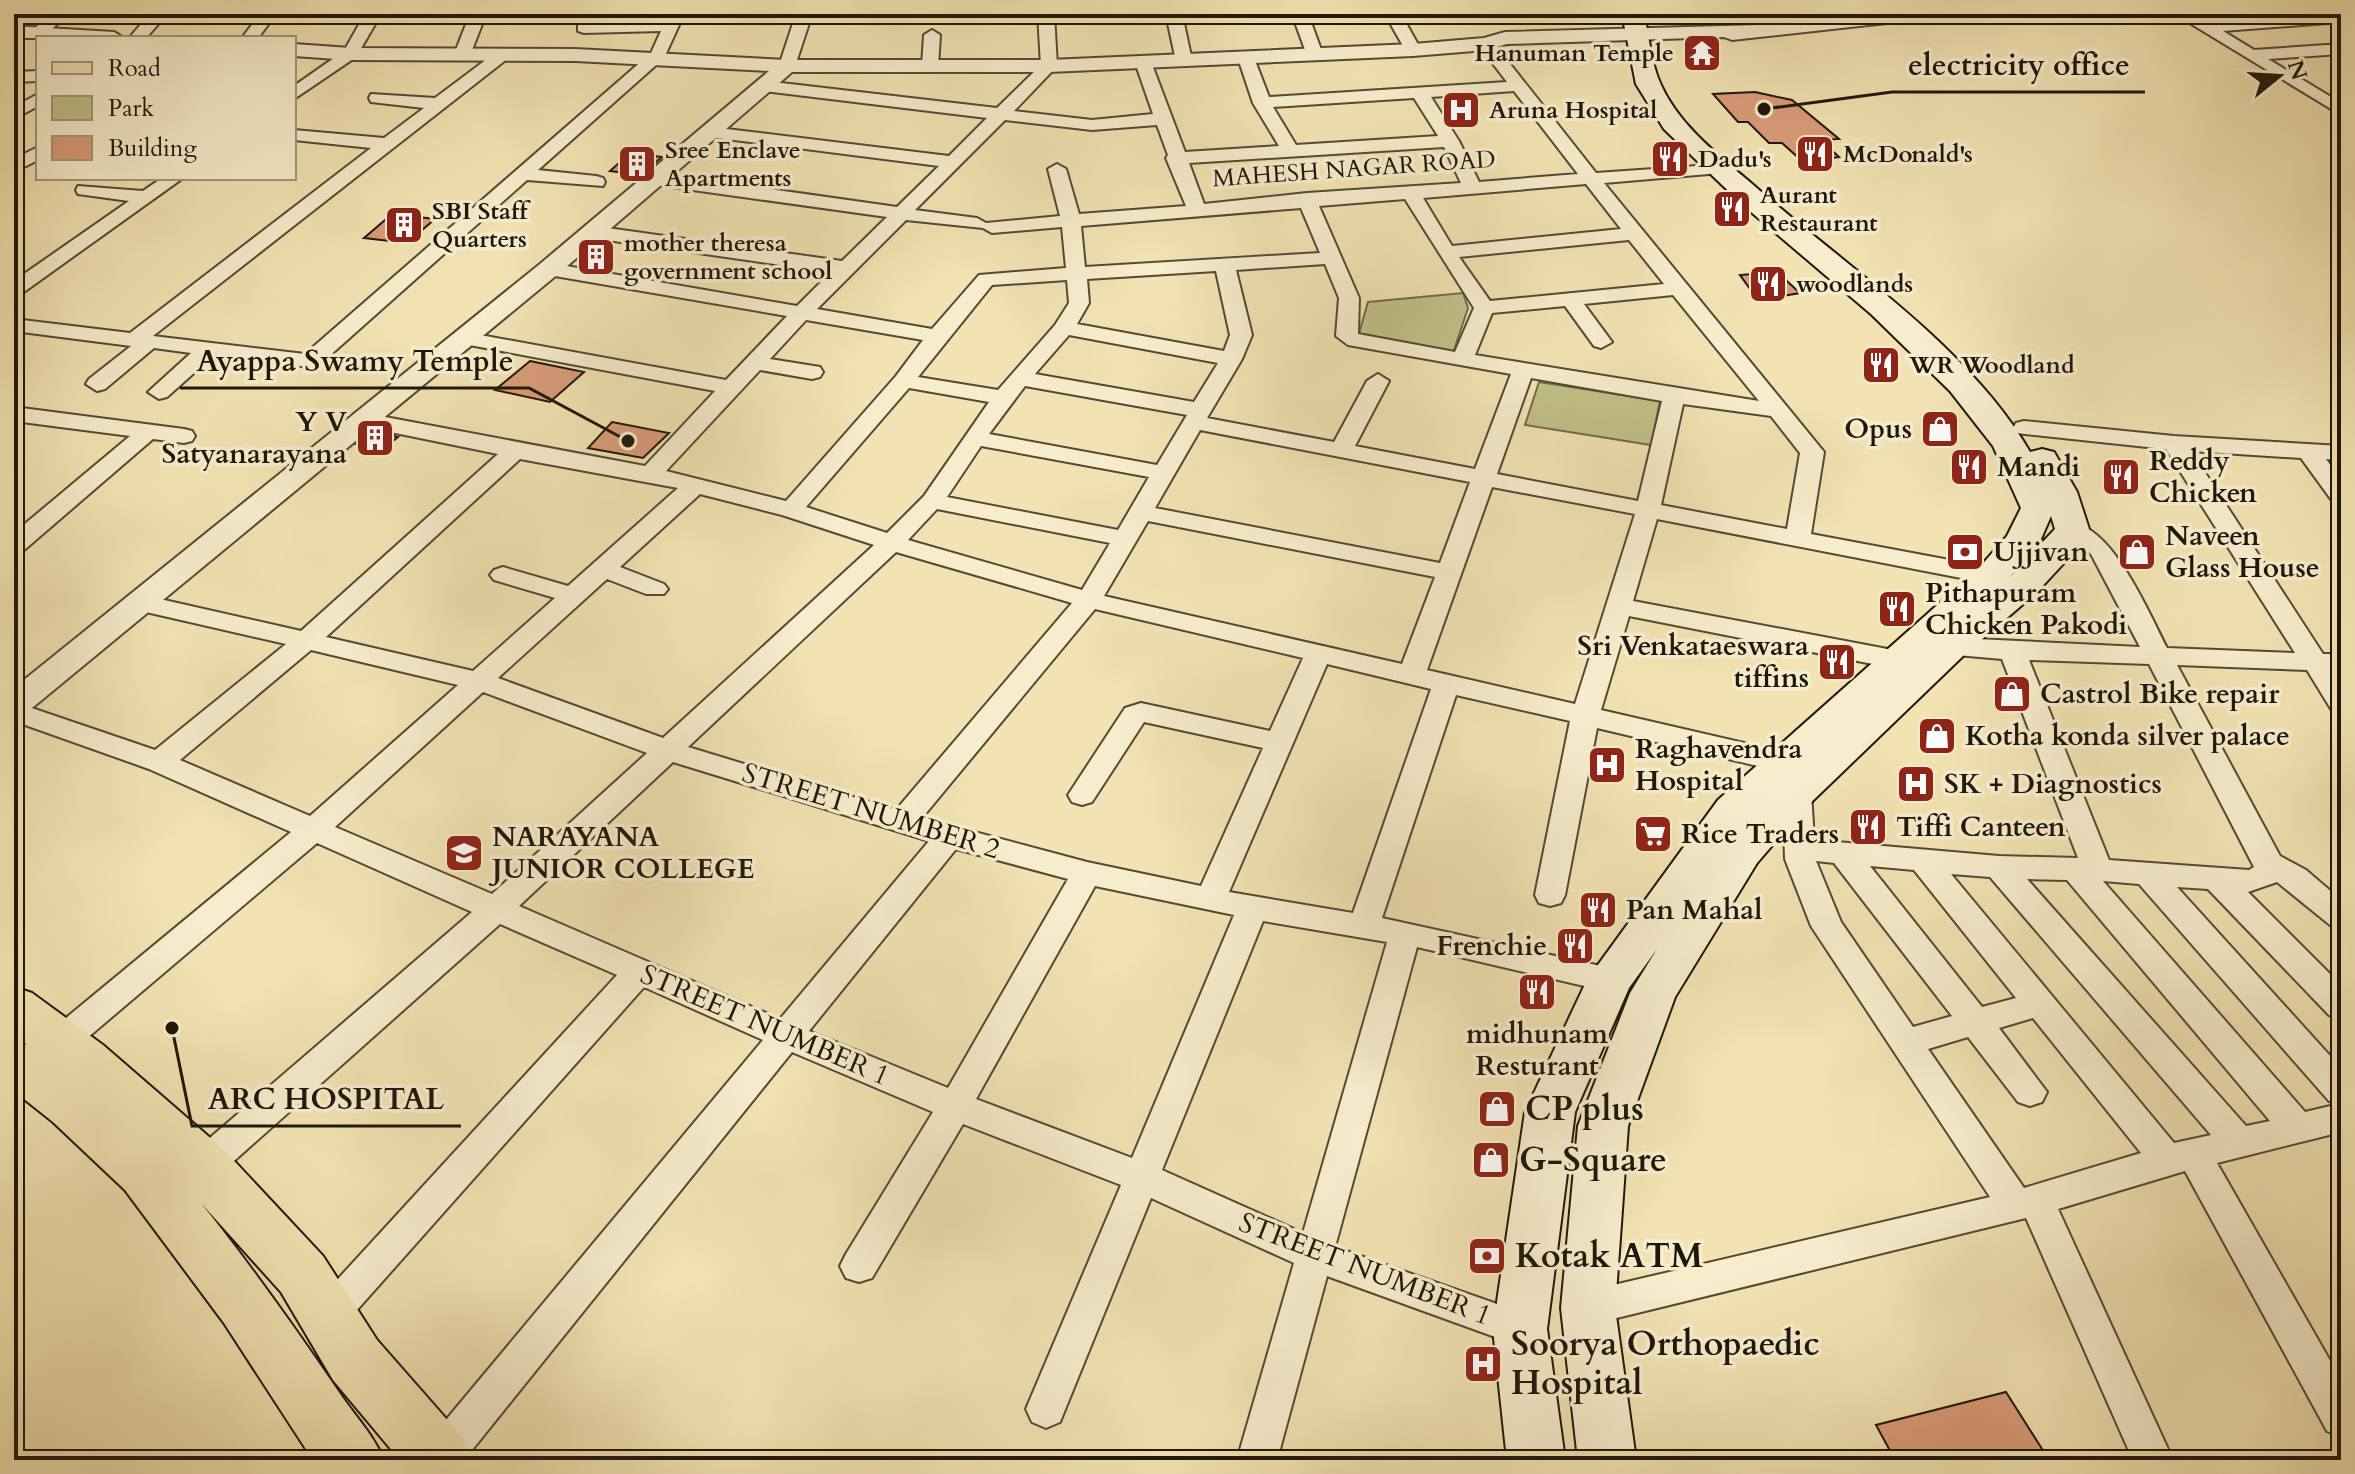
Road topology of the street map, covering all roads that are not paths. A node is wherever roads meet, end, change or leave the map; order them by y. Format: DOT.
graph roads {
  1 [pos="59,14"];
  2 [pos="159,14"];
  3 [pos="268,14"];
  4 [pos="373,14"];
  5 [pos="478,14"];
  6 [pos="804,14"];
  7 [pos="1046,14"];
  8 [pos="1174,14"];
  9 [pos="1300,14"];
  10 [pos="1393,14"];
  11 [pos="1914,14"];
  12 [pos="2183,14"];
  13 [pos="2341,17"];
  14 [pos="1804,19"];
  15 [pos="674,20"];
  16 [pos="586,21"];
  17 [pos="2205,28"];
  18 [pos="1646,29"];
  19 [pos="14,32"];
  20 [pos="40,32"];
  21 [pos="932,35"];
  22 [pos="89,36"];
  23 [pos="139,36"];
  24 [pos="252,36"];
  25 [pos="1486,44"];
  26 [pos="2341,49"];
  27 [pos="296,50"];
  28 [pos="1413,50"];
  29 [pos="350,54"];
  30 [pos="462,55"];
  31 [pos="575,55"];
  32 [pos="1315,55"];
  33 [pos="2252,55"];
  34 [pos="501,56"];
  35 [pos="1246,58"];
  36 [pos="652,60"];
  37 [pos="1184,61"];
  38 [pos="1143,62"];
  39 [pos="787,66"];
  40 [pos="930,66"];
  41 [pos="1049,66"];
  42 [pos="36,76"];
  43 [pos="14,77"];
  44 [pos="2328,84"];
  45 [pos="764,86"];
  46 [pos="1517,86"];
  47 [pos="2303,86"];
  48 [pos="296,93"];
  49 [pos="1421,95"];
  50 [pos="377,98"];
  51 [pos="36,100"];
  52 [pos="1262,103"];
  53 [pos="440,104"];
  54 [pos="2341,110"];
  55 [pos="14,114"];
  56 [pos="1001,115"];
  57 [pos="1161,119"];
  58 [pos="710,132"];
  59 [pos="296,135"];
  60 [pos="1450,141"];
  61 [pos="389,144"];
  62 [pos="14,147"];
  63 [pos="1290,150"];
  64 [pos="36,151"];
  65 [pos="36,152"];
  66 [pos="1175,158"];
  67 [pos="954,162"];
  68 [pos="14,167"];
  69 [pos="1720,168"];
  70 [pos="1057,169"];
  71 [pos="523,174"];
  72 [pos="1589,178"];
  73 [pos="657,179"];
  74 [pos="171,180"];
  75 [pos="596,182"];
  76 [pos="1472,186"];
  77 [pos="85,190"];
  78 [pos="1410,191"];
  79 [pos="147,197"];
  80 [pos="1307,199"];
  81 [pos="1196,208"];
  82 [pos="906,212"];
  83 [pos="1071,220"];
  84 [pos="593,232"];
  85 [pos="1634,234"];
  86 [pos="1446,252"];
  87 [pos="1334,258"];
  88 [pos="1224,263"];
  89 [pos="847,268"];
  90 [pos="549,269"];
  91 [pos="1077,274"];
  92 [pos="1681,288"];
  93 [pos="14,290"];
  94 [pos="1570,299"];
  95 [pos="1484,308"];
  96 [pos="803,311"];
  97 [pos="14,325"];
  98 [pos="1064,328"];
  99 [pos="937,336"];
  100 [pos="464,338"];
  101 [pos="142,341"];
  102 [pos="1601,342"];
  103 [pos="208,349"];
  104 [pos="1231,359"];
  105 [pos="1462,360"];
  106 [pos="310,361"];
  107 [pos="756,363"];
  108 [pos="339,368"];
  109 [pos="1523,371"];
  110 [pos="812,372"];
  111 [pos="904,381"];
  112 [pos="1378,381"];
  113 [pos="97,384"];
  114 [pos="733,388"];
  115 [pos="1011,388"];
  116 [pos="159,392"];
  117 [pos="1674,396"];
  118 [pos="1776,410"];
  119 [pos="1196,416"];
  120 [pos="19,419"];
  121 [pos="364,420"];
  122 [pos="2024,428"];
  123 [pos="149,431"];
  124 [pos="184,436"];
  125 [pos="973,438"];
  126 [pos="2174,443"];
  127 [pos="1341,450"];
  128 [pos="515,451"];
  129 [pos="2308,451"];
  130 [pos="2341,453"];
  131 [pos="1164,473"];
  132 [pos="650,474"];
  133 [pos="1484,478"];
  134 [pos="696,485"];
  135 [pos="2341,497"];
  136 [pos="932,501"];
  137 [pos="791,510"];
  138 [pos="1648,510"];
  139 [pos="1140,512"];
  140 [pos="2072,529"];
  141 [pos="20,536"];
  142 [pos="1798,537"];
  143 [pos="1124,538"];
  144 [pos="891,543"];
  145 [pos="604,569"];
  146 [pos="1449,572"];
  147 [pos="503,575"];
  148 [pos="1992,576"];
  149 [pos="655,589"];
  150 [pos="574,596"];
  151 [pos="1089,600"];
  152 [pos="142,603"];
  153 [pos="1619,606"];
  154 [pos="305,642"];
  155 [pos="1922,650"];
  156 [pos="2012,651"];
  157 [pos="1317,656"];
  158 [pos="2156,656"];
  159 [pos="2328,662"];
  160 [pos="1411,676"];
  161 [pos="480,681"];
  162 [pos="1446,685"];
  163 [pos="2341,703"];
  164 [pos="14,708"];
  165 [pos="1585,717"];
  166 [pos="1278,742"];
  167 [pos="667,750"];
  168 [pos="159,762"];
  169 [pos="1790,777"];
  170 [pos="1082,795"];
  171 [pos="903,821"];
  172 [pos="313,830"];
  173 [pos="949,837"];
  174 [pos="1800,849"];
  175 [pos="1843,853"];
  176 [pos="1922,859"];
  177 [pos="2269,864"];
  178 [pos="1999,867"];
  179 [pos="2087,869"];
  180 [pos="1087,873"];
  181 [pos="2147,873"];
  182 [pos="2217,879"];
  183 [pos="1550,895"];
  184 [pos="1211,898"];
  185 [pos="497,908"];
  186 [pos="1253,908"];
  187 [pos="2341,917"];
  188 [pos="1364,926"];
  189 [pos="1405,933"];
  190 [pos="640,971"];
  191 [pos="1610,980"];
  192 [pos="2038,1004"];
  193 [pos="2341,1006"];
  194 [pos="14,1007"];
  195 [pos="1976,1022"];
  196 [pos="787,1036"];
  197 [pos="1908,1042"];
  198 [pos="38,1052"];
  199 [pos="2030,1092"];
  200 [pos="955,1106"];
  201 [pos="2340,1114"];
  202 [pos="2297,1128"];
  203 [pos="2240,1144"];
  204 [pos="2181,1157"];
  205 [pos="203,1166"];
  206 [pos="1141,1177"];
  207 [pos="2026,1203"];
  208 [pos="1316,1256"];
  209 [pos="859,1266"];
  210 [pos="1588,1308"];
  211 [pos="328,1316"];
  212 [pos="1520,1329"];
  213 [pos="1046,1409"];
  214 [pos="2341,1418"];
  215 [pos="440,1459"];
  216 [pos="352,1460"];
  217 [pos="1257,1460"];
  218 [pos="1536,1460"];
  219 [pos="1607,1460"];
  220 [pos="2153,1460"];
  1 -- 20 [label="street"];
  2 -- 23 [label="street"];
  3 -- 24 [label="street"];
  4 -- 29 [label="street"];
  5 -- 30 [label="street"];
  6 -- 39 [label="street"];
  7 -- 41 [label="street"];
  8 -- 37 [label="street"];
  9 -- 32 [label="street"];
  10 -- 28 [label="street"];
  11 -- 14 [label="street"];
  12 -- 17 [label="street"];
  13 -- 17 [label="street"];
  14 -- 18 [label="street"];
  15 -- 16 [label="street"];
  15 -- 36 [label="street"];
  16 -- 31 [label="street"];
  17 -- 33 [label="street"];
  18 -- 25 [label="street"];
  18 -- 69 [label="main road"];
  18 -- 122 [label="main road"];
  19 -- 20 [label="street"];
  20 -- 22 [label="street"];
  21 -- 40 [label="street"];
  25 -- 28 [label="street"];
  25 -- 46 [label="street"];
  26 -- 33 [label="street"];
  27 -- 29 [label="street"];
  28 -- 32 [label="street"];
  29 -- 30 [label="street"];
  29 -- 48 [label="street"];
  30 -- 34 [label="street"];
  31 -- 34 [label="street"];
  31 -- 36 [label="street"];
  32 -- 35 [label="street"];
  33 -- 47 [label="street"];
  34 -- 53 [label="street"];
  35 -- 37 [label="street"];
  35 -- 52 [label="street"];
  36 -- 39 [label="street"];
  36 -- 71 [label="street"];
  37 -- 38 [label="street"];
  38 -- 41 [label="street"];
  38 -- 57 [label="street"];
  39 -- 40 [label="street"];
  39 -- 45 [label="street"];
  40 -- 41 [label="street"];
  41 -- 56 [label="street"];
  42 -- 43 [label="street"];
  44 -- 47 [label="street"];
  45 -- 56 [label="street"];
  45 -- 58 [label="street"];
  46 -- 49 [label="street"];
  46 -- 72 [label="street"];
  47 -- 54 [label="street"];
  49 -- 52 [label="street"];
  49 -- 60 [label="street"];
  50 -- 53 [label="street"];
  51 -- 55 [label="street"];
  52 -- 63 [label="street"];
  53 -- 61 [label="street"];
  56 -- 57 [label="street"];
  56 -- 67 [label="street"];
  57 -- 66 [label="street"];
  58 -- 67 [label="street"];
  58 -- 73 [label="street"];
  59 -- 61 [label="street"];
  60 -- 63 [label="street"];
  60 -- 76 [label="street"];
  61 -- 101 [label="street"];
  62 -- 64 [label="street"];
  63 -- 66 [label="street"];
  65 -- 68 [label="street"];
  66 -- 81 [label="street"];
  67 -- 82 [label="street"];
  69 -- 72 [label="street, MAHESH NAGAR ROAD"];
  69 -- 148 [label="main road"];
  70 -- 83 [label="street"];
  71 -- 75 [label="street"];
  71 -- 106 [label="street"];
  72 -- 76 [label="street, MAHESH NAGAR ROAD"];
  72 -- 85 [label="street"];
  73 -- 82 [label="street, MAHESH NAGAR ROAD"];
  73 -- 84 [label="street"];
  74 -- 79 [label="street"];
  76 -- 78 [label="street, MAHESH NAGAR ROAD"];
  77 -- 79 [label="street"];
  78 -- 80 [label="street, MAHESH NAGAR ROAD"];
  78 -- 86 [label="street"];
  79 -- 93 [label="street"];
  80 -- 81 [label="street, MAHESH NAGAR ROAD"];
  80 -- 87 [label="street"];
  81 -- 83 [label="street, MAHESH NAGAR ROAD"];
  82 -- 83 [label="street, MAHESH NAGAR ROAD"];
  82 -- 89 [label="street"];
  83 -- 91 [label="street"];
  84 -- 89 [label="street"];
  84 -- 90 [label="street"];
  85 -- 86 [label="street"];
  85 -- 92 [label="street"];
  86 -- 95 [label="street"];
  87 -- 88 [label="street"];
  87 -- 105 [label="street"];
  88 -- 91 [label="street"];
  88 -- 104 [label="street"];
  89 -- 96 [label="street"];
  90 -- 96 [label="street"];
  90 -- 100 [label="street"];
  91 -- 98 [label="street"];
  91 -- 99 [label="street"];
  92 -- 94 [label="street"];
  92 -- 118 [label="street"];
  94 -- 95 [label="street"];
  94 -- 102 [label="street"];
  95 -- 105 [label="street"];
  96 -- 99 [label="street"];
  96 -- 107 [label="street"];
  97 -- 101 [label="street"];
  98 -- 104 [label="street"];
  98 -- 115 [label="street"];
  99 -- 111 [label="street"];
  100 -- 114 [label="street"];
  100 -- 121 [label="street"];
  101 -- 103 [label="street"];
  101 -- 113 [label="street"];
  103 -- 106 [label="street"];
  103 -- 116 [label="street"];
  104 -- 119 [label="street"];
  105 -- 109 [label="street"];
  106 -- 108 [label="street"];
  107 -- 110 [label="street"];
  107 -- 114 [label="street"];
  109 -- 117 [label="street"];
  109 -- 133 [label="street"];
  111 -- 115 [label="street"];
  111 -- 137 [label="street"];
  112 -- 127 [label="street"];
  114 -- 132 [label="street"];
  115 -- 119 [label="street"];
  115 -- 125 [label="street"];
  117 -- 118 [label="street"];
  117 -- 138 [label="street"];
  118 -- 142 [label="street"];
  119 -- 127 [label="street"];
  119 -- 131 [label="street"];
  120 -- 123 [label="street"];
  121 -- 128 [label="street"];
  121 -- 152 [label="street"];
  122 -- 126 [label="street"];
  122 -- 140 [label="main road"];
  123 -- 124 [label="street"];
  123 -- 141 [label="street"];
  125 -- 131 [label="street"];
  125 -- 136 [label="street"];
  126 -- 129 [label="street"];
  126 -- 159 [label="street"];
  127 -- 133 [label="street"];
  128 -- 132 [label="street"];
  128 -- 154 [label="street"];
  129 -- 130 [label="street"];
  129 -- 135 [label="street"];
  131 -- 139 [label="street"];
  132 -- 134 [label="street"];
  133 -- 138 [label="street"];
  133 -- 146 [label="street"];
  134 -- 137 [label="street"];
  134 -- 145 [label="street"];
  136 -- 143 [label="street"];
  136 -- 144 [label="street"];
  137 -- 144 [label="street"];
  138 -- 142 [label="street"];
  138 -- 153 [label="street"];
  139 -- 143 [label="street"];
  139 -- 146 [label="street"];
  140 -- 155 [label="main road"];
  140 -- 158 [label="street"];
  142 -- 148 [label="street"];
  143 -- 151 [label="street"];
  144 -- 151 [label="street"];
  144 -- 167 [label="street"];
  145 -- 149 [label="street"];
  145 -- 150 [label="street"];
  146 -- 160 [label="street"];
  147 -- 150 [label="street"];
  148 -- 155 [label="main road"];
  150 -- 161 [label="street"];
  151 -- 157 [label="street"];
  151 -- 171 [label="street"];
  152 -- 154 [label="street, STREET NUMBER 2"];
  152 -- 164 [label="street"];
  153 -- 155 [label="street"];
  153 -- 165 [label="street"];
  154 -- 161 [label="street, STREET NUMBER 2"];
  154 -- 168 [label="street"];
  155 -- 156 [label="street"];
  155 -- 169 [label="main road"];
  155 -- 169 [label="main road"];
  156 -- 158 [label="street"];
  156 -- 179 [label="street"];
  157 -- 160 [label="street"];
  157 -- 166 [label="street"];
  158 -- 159 [label="street"];
  158 -- 177 [label="street"];
  159 -- 163 [label="street"];
  160 -- 162 [label="street"];
  161 -- 167 [label="street, STREET NUMBER 2"];
  161 -- 172 [label="street"];
  162 -- 165 [label="street"];
  162 -- 188 [label="street"];
  164 -- 168 [label="street, STREET NUMBER 1"];
  165 -- 169 [label="street"];
  165 -- 183 [label="street"];
  166 -- 170 [label="street"];
  166 -- 184 [label="street"];
  167 -- 171 [label="street, STREET NUMBER 2"];
  167 -- 185 [label="street"];
  168 -- 172 [label="street, STREET NUMBER 1"];
  169 -- 174 [label="street"];
  169 -- 191 [label="main road"];
  169 -- 210 [label="main road"];
  171 -- 173 [label="street, STREET NUMBER 2"];
  172 -- 185 [label="street, STREET NUMBER 1"];
  172 -- 198 [label="street"];
  173 -- 180 [label="street, STREET NUMBER 2"];
  173 -- 196 [label="street"];
  174 -- 175 [label="street"];
  174 -- 197 [label="street"];
  175 -- 176 [label="street"];
  175 -- 195 [label="street"];
  176 -- 178 [label="street"];
  176 -- 192 [label="street"];
  177 -- 182 [label="street"];
  177 -- 187 [label="street"];
  178 -- 179 [label="street"];
  178 -- 203 [label="street"];
  179 -- 181 [label="street"];
  179 -- 202 [label="street"];
  180 -- 184 [label="street, STREET NUMBER 2"];
  180 -- 200 [label="street"];
  181 -- 182 [label="street"];
  181 -- 201 [label="street"];
  182 -- 193 [label="street"];
  184 -- 186 [label="street, STREET NUMBER 2"];
  185 -- 190 [label="street, STREET NUMBER 1"];
  185 -- 205 [label="street"];
  186 -- 188 [label="street, STREET NUMBER 2"];
  186 -- 206 [label="street"];
  188 -- 189 [label="street, STREET NUMBER 2"];
  189 -- 191 [label="street, STREET NUMBER 2"];
  189 -- 208 [label="street"];
  190 -- 196 [label="street, STREET NUMBER 1"];
  190 -- 211 [label="street"];
  191 -- 212 [label="main road"];
  192 -- 195 [label="street"];
  192 -- 204 [label="street"];
  194 -- 198 [label="main road"];
  195 -- 197 [label="street"];
  195 -- 199 [label="street"];
  196 -- 200 [label="street, STREET NUMBER 1"];
  196 -- 215 [label="street"];
  197 -- 207 [label="street"];
  198 -- 205 [label="main road"];
  198 -- 216 [label="main road"];
  200 -- 206 [label="street, STREET NUMBER 1"];
  200 -- 209 [label="street"];
  201 -- 202 [label="street"];
  202 -- 203 [label="street"];
  203 -- 204 [label="street"];
  204 -- 207 [label="street"];
  204 -- 214 [label="street"];
  205 -- 211 [label="main road"];
  206 -- 208 [label="street, STREET NUMBER 1"];
  206 -- 213 [label="street"];
  207 -- 210 [label="street"];
  207 -- 220 [label="street"];
  208 -- 212 [label="street, STREET NUMBER 1"];
  208 -- 217 [label="street"];
  210 -- 219 [label="main road"];
  211 -- 215 [label="main road"];
  212 -- 218 [label="main road"];
}
